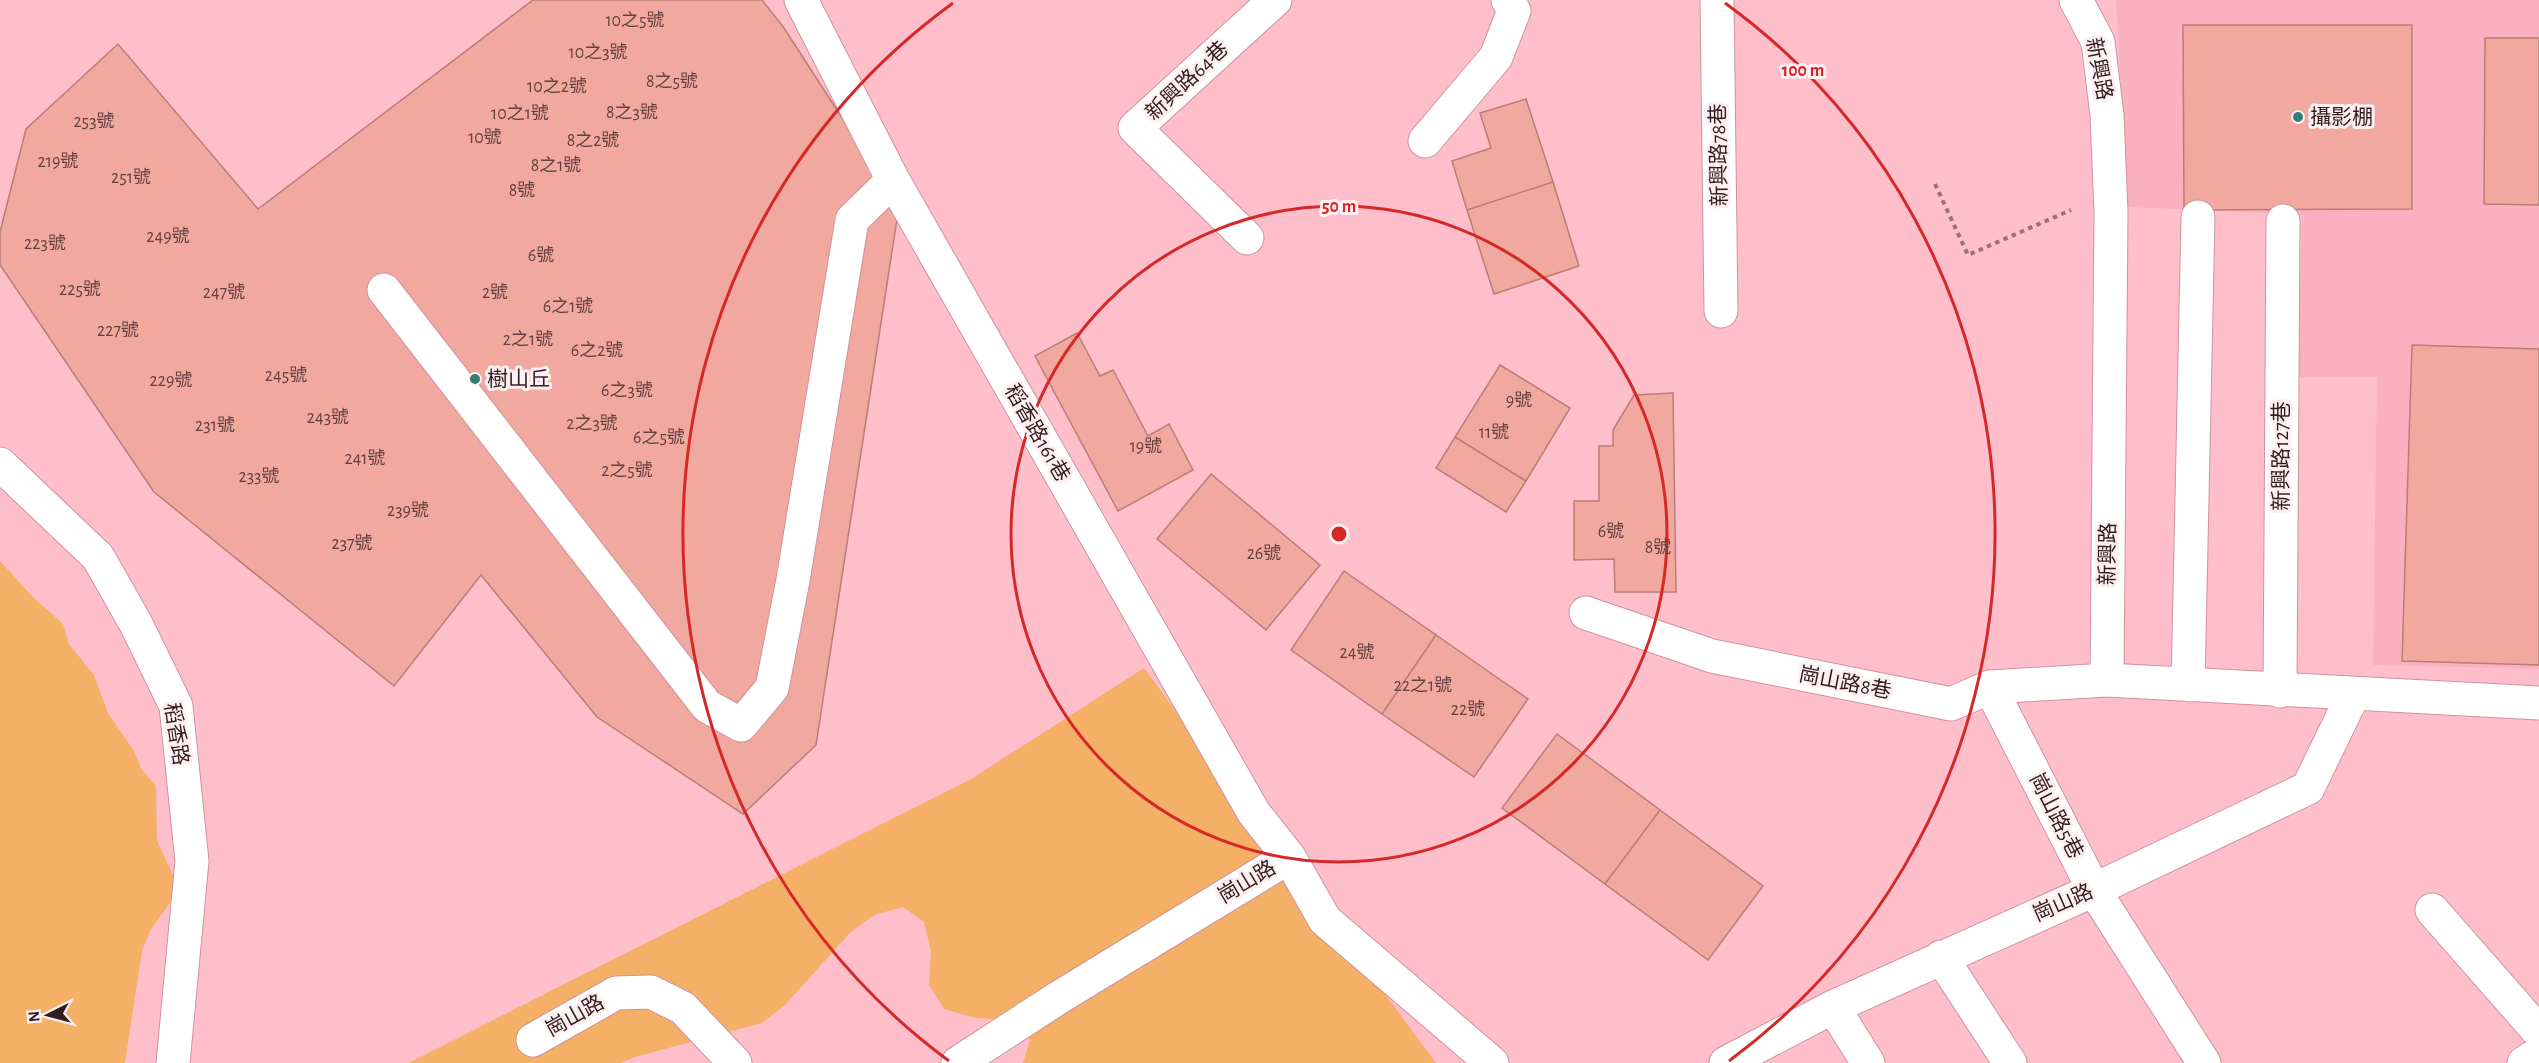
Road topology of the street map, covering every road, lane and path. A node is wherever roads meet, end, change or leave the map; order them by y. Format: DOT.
graph roads {
  1 [pos="801,0"];
  2 [pos="1275,0"];
  3 [pos="1508,0"];
  4 [pos="1717,0"];
  5 [pos="2076,0"];
  6 [pos="1425,141"];
  7 [pos="893,180"];
  8 [pos="1935,184"];
  9 [pos="2110,194"];
  10 [pos="2198,217"];
  11 [pos="2283,221"];
  12 [pos="1246,238"];
  13 [pos="384,290"];
  14 [pos="1721,311"];
  15 [pos="0,464"];
  16 [pos="1586,613"];
  17 [pos="2107,680"];
  18 [pos="2188,685"];
  19 [pos="1990,687"];
  20 [pos="2280,691"];
  21 [pos="2353,695"];
  22 [pos="2539,704"];
  23 [pos="1289,857"];
  24 [pos="2094,890"];
  25 [pos="2432,910"];
  26 [pos="1941,957"];
  27 [pos="1833,1006"];
  28 [pos="2539,1032"];
  29 [pos="532,1040"];
  30 [pos="2539,1053"];
  31 [pos="173,1063"];
  32 [pos="735,1063"];
  33 [pos="958,1063"];
  34 [pos="1492,1063"];
  35 [pos="1726,1063"];
  36 [pos="1868,1063"];
  37 [pos="2010,1063"];
  38 [pos="2204,1063"];
  39 [pos="2524,1063"];
  1 -- 7 [label="street, 稻香路161巷"];
  2 -- 12 [label="street, 新興路64巷"];
  3 -- 6 [label="street"];
  4 -- 14 [label="street, 新興路78巷"];
  5 -- 9 [label="street, 新興路"];
  7 -- 13 [label="street"];
  7 -- 23 [label="street, 稻香路161巷"];
  8 -- 9 [label="path"];
  9 -- 17 [label="street, 新興路"];
  10 -- 18 [label="street"];
  11 -- 20 [label="street, 新興路127巷"];
  15 -- 31 [label="street, 稻香路"];
  16 -- 19 [label="street, 崗山路8巷"];
  17 -- 18 [label="street"];
  17 -- 19 [label="street, 崗山路8巷"];
  18 -- 20 [label="street"];
  19 -- 24 [label="street, 崗山路5巷"];
  20 -- 21 [label="street"];
  21 -- 22 [label="street"];
  21 -- 24 [label="street, 崗山路"];
  23 -- 33 [label="street, 崗山路"];
  23 -- 34 [label="street, 崗山路"];
  24 -- 26 [label="street, 崗山路"];
  24 -- 38 [label="street, 崗山路5巷"];
  25 -- 28 [label="street"];
  26 -- 27 [label="street, 崗山路"];
  26 -- 37 [label="street"];
  27 -- 35 [label="street, 崗山路"];
  27 -- 36 [label="street"];
  29 -- 32 [label="street, 崗山路"];
  30 -- 39 [label="street"];
}
